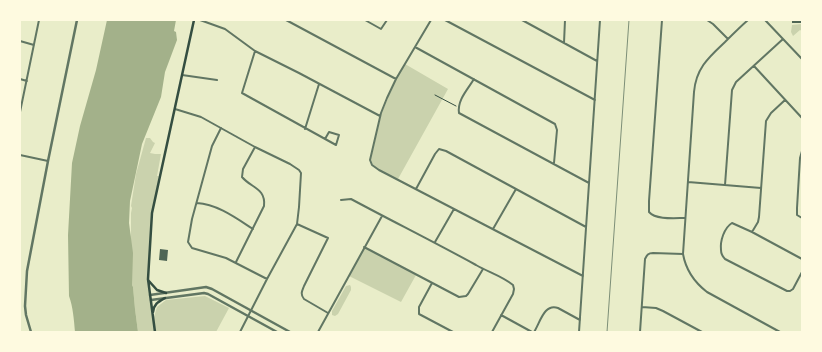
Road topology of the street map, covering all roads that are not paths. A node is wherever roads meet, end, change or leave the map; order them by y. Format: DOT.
graph roads {
  1 [pos="39,20"];
  2 [pos="77,20"];
  3 [pos="194,20"];
  4 [pos="200,20"];
  5 [pos="286,20"];
  6 [pos="365,20"];
  7 [pos="387,20"];
  8 [pos="431,20"];
  9 [pos="444,20"];
  10 [pos="522,20"];
  11 [pos="532,20"];
  12 [pos="565,20"];
  13 [pos="600,20"];
  14 [pos="662,20"];
  15 [pos="707,20"];
  16 [pos="748,20"];
  17 [pos="765,20"];
  18 [pos="532,25"];
  19 [pos="728,39"];
  20 [pos="782,39"];
  21 [pos="20,41"];
  22 [pos="564,43"];
  23 [pos="34,45"];
  24 [pos="415,47"];
  25 [pos="255,51"];
  26 [pos="802,59"];
  27 [pos="597,61"];
  28 [pos="754,66"];
  29 [pos="181,74"];
  30 [pos="20,79"];
  31 [pos="396,79"];
  32 [pos="474,79"];
  33 [pos="217,80"];
  34 [pos="27,81"];
  35 [pos="319,84"];
  36 [pos="595,100"];
  37 [pos="785,100"];
  38 [pos="174,108"];
  39 [pos="20,112"];
  40 [pos="381,116"];
  41 [pos="802,118"];
  42 [pos="221,128"];
  43 [pos="305,129"];
  44 [pos="325,139"];
  45 [pos="255,146"];
  46 [pos="802,151"];
  47 [pos="20,155"];
  48 [pos="48,161"];
  49 [pos="554,163"];
  50 [pos="688,182"];
  51 [pos="589,183"];
  52 [pos="798,184"];
  53 [pos="725,185"];
  54 [pos="802,185"];
  55 [pos="761,188"];
  56 [pos="416,189"];
  57 [pos="516,189"];
  58 [pos="341,200"];
  59 [pos="197,203"];
  60 [pos="454,209"];
  61 [pos="382,216"];
  62 [pos="686,218"];
  63 [pos="802,218"];
  64 [pos="297,224"];
  65 [pos="586,227"];
  66 [pos="253,229"];
  67 [pos="493,229"];
  68 [pos="752,232"];
  69 [pos="435,242"];
  70 [pos="364,247"];
  71 [pos="683,254"];
  72 [pos="802,259"];
  73 [pos="236,262"];
  74 [pos="483,269"];
  75 [pos="802,272"];
  76 [pos="583,276"];
  77 [pos="267,279"];
  78 [pos="148,280"];
  79 [pos="432,283"];
  80 [pos="166,293"];
  81 [pos="150,295"];
  82 [pos="165,298"];
  83 [pos="151,300"];
  84 [pos="642,306"];
  85 [pos="251,310"];
  86 [pos="328,313"];
  87 [pos="152,314"];
  88 [pos="248,315"];
  89 [pos="501,315"];
  90 [pos="580,320"];
  91 [pos="774,328"];
  92 [pos="284,330"];
  93 [pos="31,332"];
  94 [pos="155,332"];
  95 [pos="240,332"];
  96 [pos="278,332"];
  97 [pos="290,332"];
  98 [pos="318,332"];
  99 [pos="453,332"];
  100 [pos="492,332"];
  101 [pos="533,332"];
  102 [pos="579,332"];
  103 [pos="640,332"];
  104 [pos="702,332"];
  105 [pos="772,332"];
  106 [pos="780,332"];
  1 -- 23 [label="street"];
  2 -- 48 [label="street"];
  3 -- 29 [label="main road"];
  4 -- 25 [label="street"];
  5 -- 31 [label="street"];
  6 -- 7 [label="street"];
  8 -- 24 [label="street"];
  9 -- 36 [label="street"];
  10 -- 18 [label="street"];
  11 -- 18 [label="street"];
  12 -- 22 [label="street"];
  13 -- 27 [label="street"];
  14 -- 62 [label="street"];
  15 -- 19 [label="street"];
  16 -- 19 [label="street"];
  17 -- 20 [label="street"];
  18 -- 22 [label="street"];
  19 -- 50 [label="street"];
  20 -- 26 [label="street"];
  20 -- 28 [label="street"];
  21 -- 23 [label="street"];
  22 -- 27 [label="street"];
  23 -- 34 [label="street"];
  24 -- 31 [label="street"];
  24 -- 32 [label="street"];
  25 -- 35 [label="street"];
  25 -- 43 [label="street"];
  27 -- 36 [label="street"];
  28 -- 37 [label="street"];
  28 -- 53 [label="street"];
  29 -- 33 [label="street"];
  29 -- 38 [label="main road"];
  30 -- 34 [label="street"];
  31 -- 40 [label="street"];
  32 -- 49 [label="street"];
  32 -- 49 [label="street"];
  34 -- 39 [label="street"];
  35 -- 40 [label="street"];
  35 -- 43 [label="street"];
  36 -- 51 [label="street"];
  37 -- 41 [label="street"];
  37 -- 55 [label="street"];
  38 -- 42 [label="street"];
  38 -- 78 [label="main road"];
  40 -- 56 [label="street"];
  42 -- 45 [label="street"];
  42 -- 59 [label="street"];
  43 -- 44 [label="street"];
  44 -- 44 [label="street"];
  45 -- 64 [label="street"];
  45 -- 66 [label="street"];
  46 -- 52 [label="street"];
  47 -- 48 [label="street"];
  48 -- 93 [label="street"];
  49 -- 51 [label="street"];
  50 -- 53 [label="street"];
  50 -- 62 [label="street"];
  51 -- 65 [label="street"];
  52 -- 54 [label="street"];
  52 -- 63 [label="street"];
  53 -- 55 [label="street"];
  55 -- 68 [label="street"];
  56 -- 57 [label="street"];
  56 -- 60 [label="street"];
  57 -- 65 [label="street"];
  57 -- 67 [label="street"];
  58 -- 61 [label="street"];
  59 -- 66 [label="street"];
  59 -- 73 [label="street"];
  60 -- 67 [label="street"];
  60 -- 69 [label="street"];
  61 -- 69 [label="street"];
  61 -- 70 [label="street"];
  62 -- 71 [label="street"];
  64 -- 77 [label="street"];
  64 -- 86 [label="street"];
  65 -- 76 [label="street"];
  66 -- 73 [label="street"];
  67 -- 76 [label="street"];
  68 -- 72 [label="street"];
  68 -- 75 [label="street"];
  69 -- 74 [label="street"];
  70 -- 79 [label="street"];
  70 -- 86 [label="street"];
  71 -- 84 [label="street"];
  71 -- 91 [label="street"];
  73 -- 77 [label="street"];
  74 -- 79 [label="street"];
  74 -- 89 [label="street"];
  76 -- 90 [label="street"];
  77 -- 85 [label="street"];
  78 -- 80 [label="main road"];
  78 -- 81 [label="main road"];
  79 -- 99 [label="street"];
  80 -- 81 [label="street"];
  80 -- 85 [label="street"];
  81 -- 83 [label="main road"];
  82 -- 83 [label="street"];
  82 -- 87 [label="main road"];
  82 -- 88 [label="street"];
  83 -- 87 [label="main road"];
  84 -- 103 [label="street"];
  84 -- 104 [label="street"];
  85 -- 88 [label="street"];
  85 -- 92 [label="street"];
  86 -- 98 [label="street"];
  87 -- 94 [label="main road"];
  88 -- 95 [label="street"];
  88 -- 96 [label="street"];
  89 -- 100 [label="street"];
  89 -- 101 [label="street"];
  90 -- 101 [label="street"];
  90 -- 102 [label="street"];
  91 -- 105 [label="street"];
  91 -- 106 [label="street"];
  92 -- 97 [label="street"];
}
